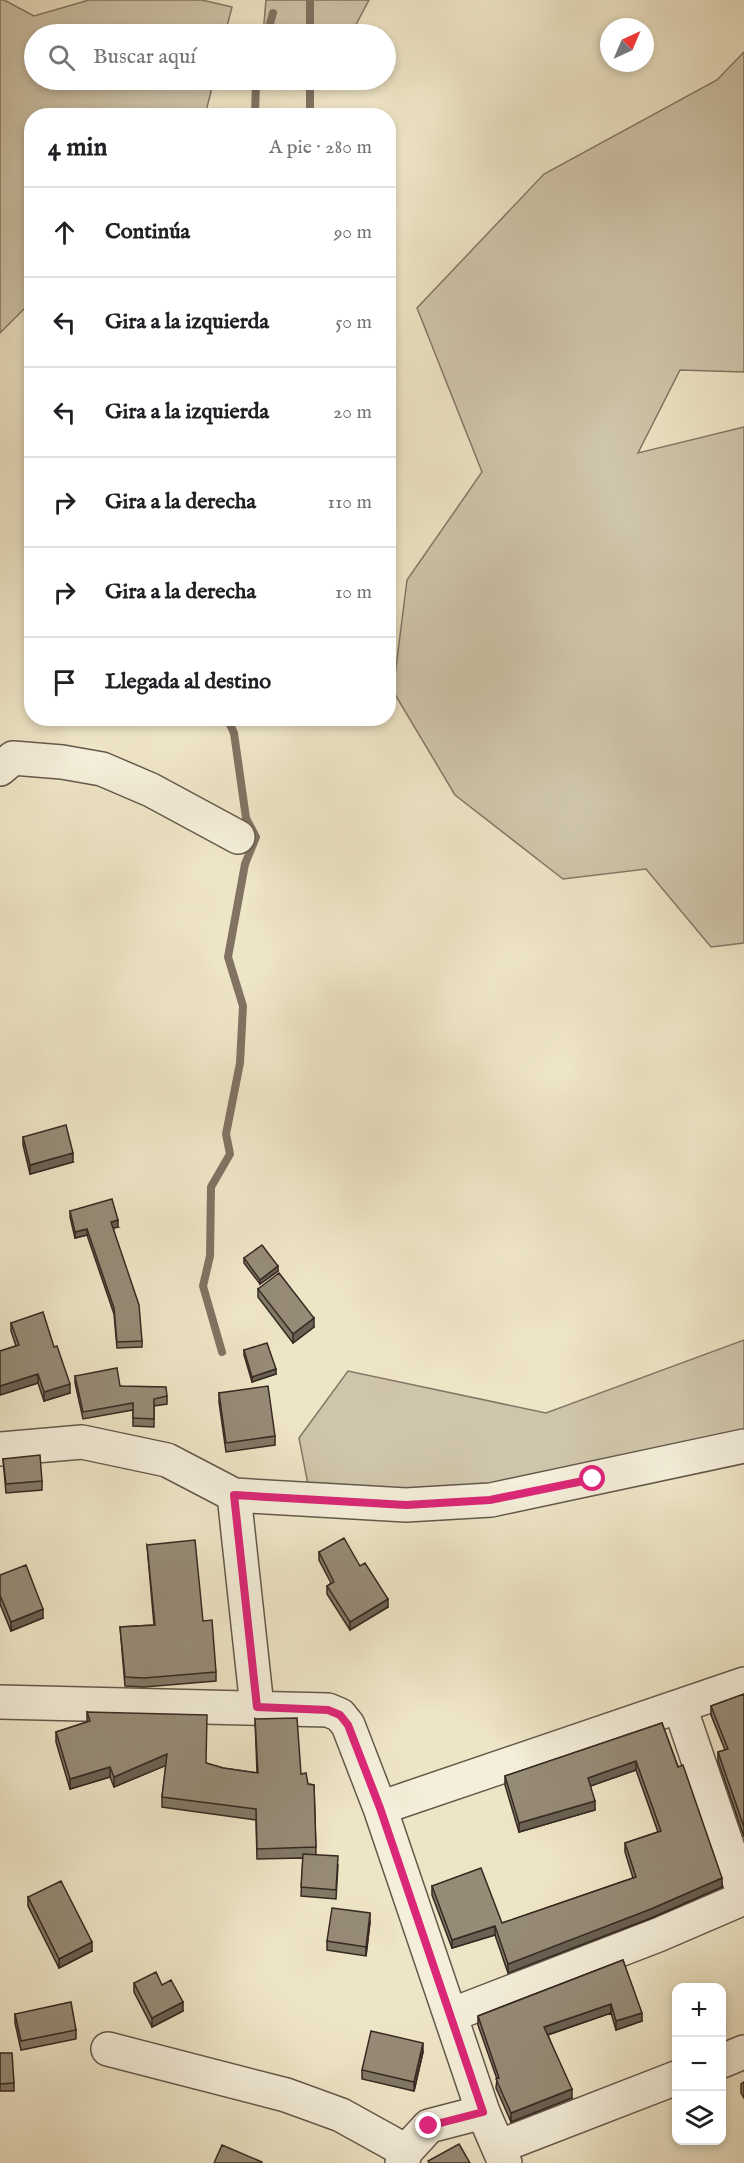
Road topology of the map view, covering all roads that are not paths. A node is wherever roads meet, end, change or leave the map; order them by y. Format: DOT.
graph roads {
  1 [pos="0,769"];
  2 [pos="238,837"];
  3 [pos="744,1446"];
  4 [pos="0,1449"];
  5 [pos="234,1495"];
  6 [pos="744,1684"];
  7 [pos="0,1702"];
  8 [pos="257,1707"];
  9 [pos="680,1707"];
  10 [pos="380,1808"];
  11 [pos="744,1897"];
  12 [pos="451,2015"];
  13 [pos="108,2049"];
  14 [pos="744,2052"];
  15 [pos="726,2059"];
  16 [pos="672,2080"];
  17 [pos="483,2112"];
  18 [pos="502,2155"];
  19 [pos="404,2157"];
  1 -- 2 [label="street"];
  3 -- 5 [label="street"];
  4 -- 5 [label="street"];
  5 -- 8 [label="street"];
  6 -- 9 [label="street"];
  7 -- 8 [label="street"];
  8 -- 10 [label="street"];
  9 -- 10 [label="street"];
  9 -- 11 [label="street"];
  10 -- 12 [label="street"];
  11 -- 12 [label="street"];
  12 -- 17 [label="street"];
  13 -- 19 [label="street"];
  14 -- 15 [label="street"];
  16 -- 18 [label="street"];
  17 -- 18 [label="street"];
  17 -- 19 [label="street"];
}
